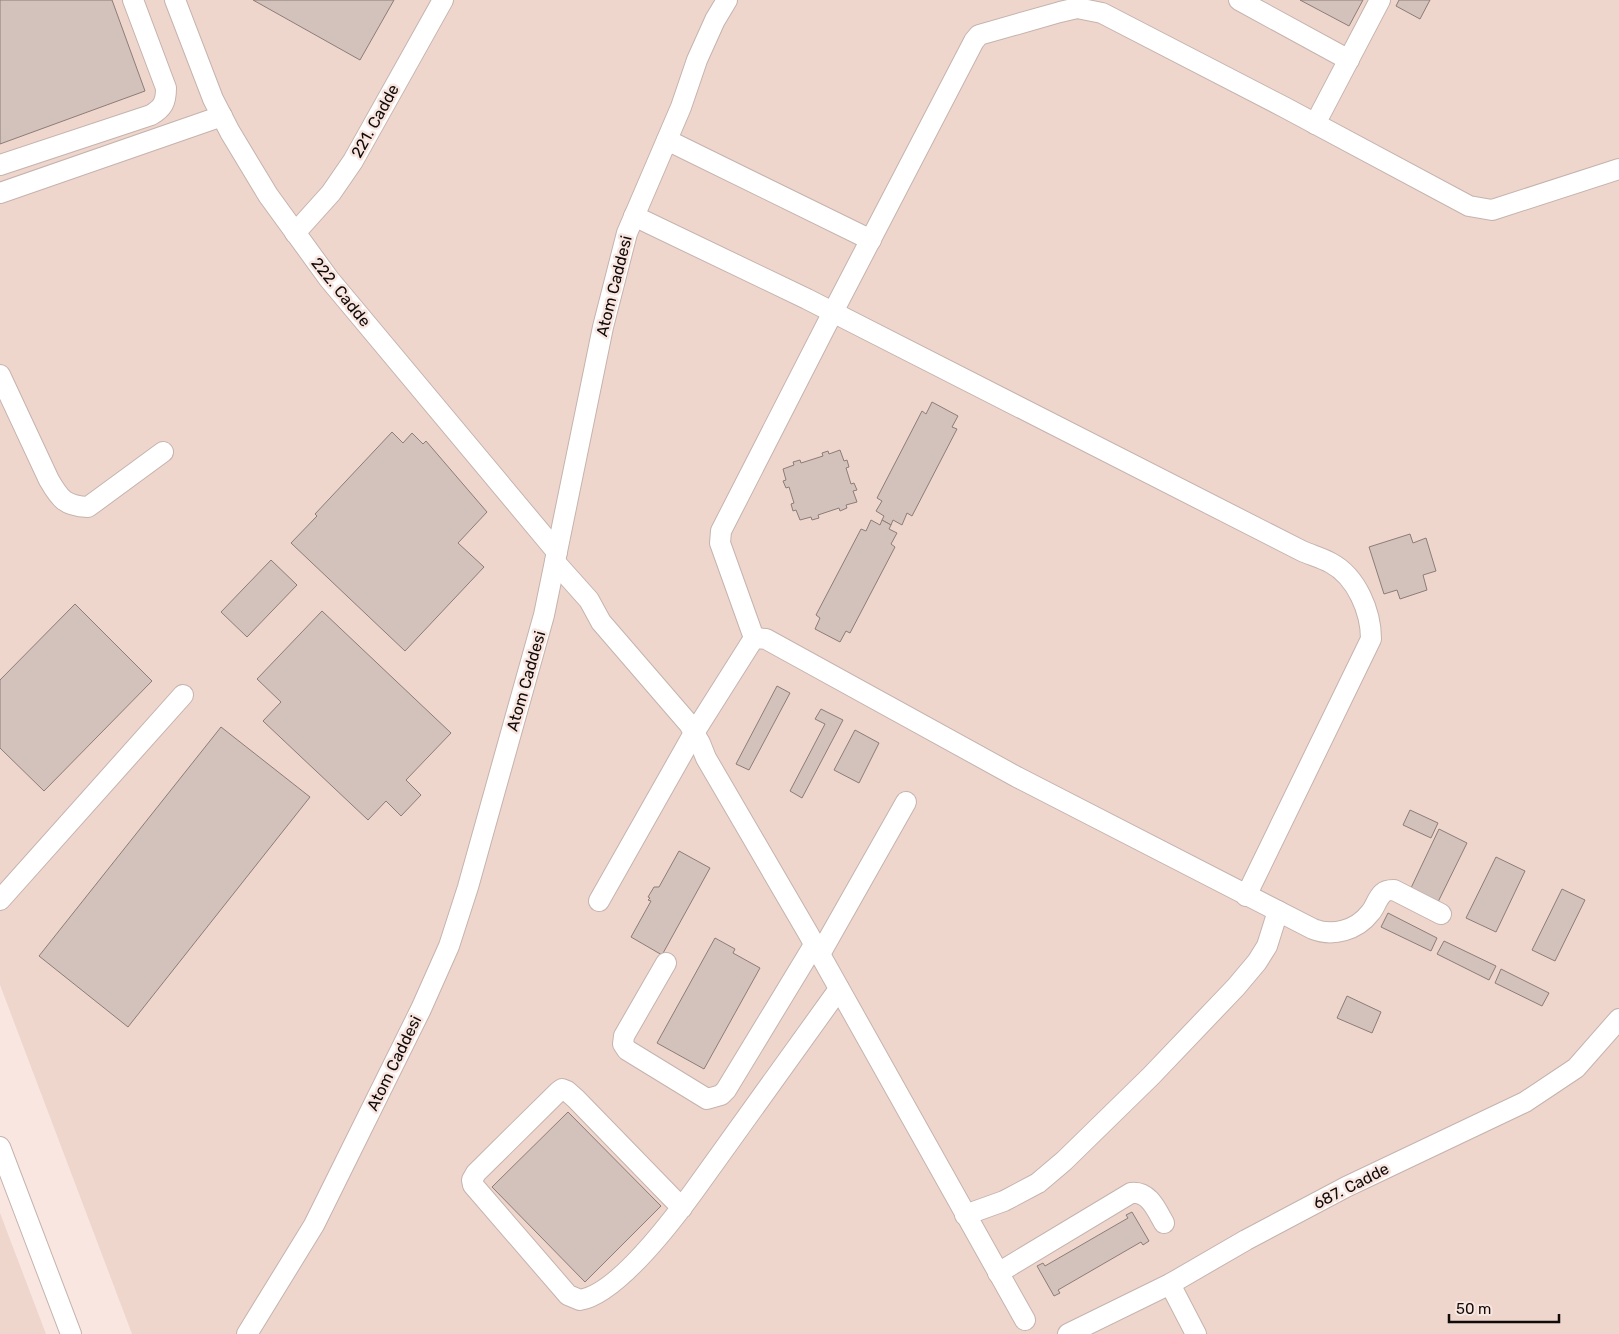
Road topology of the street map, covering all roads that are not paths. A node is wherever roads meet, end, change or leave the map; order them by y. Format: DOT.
graph roads {
  1 [pos="133,0"];
  2 [pos="175,0"];
  3 [pos="442,0"];
  4 [pos="727,0"];
  5 [pos="1239,0"];
  6 [pos="1380,0"];
  7 [pos="1349,60"];
  8 [pos="222,116"];
  9 [pos="1315,124"];
  10 [pos="667,140"];
  11 [pos="0,165"];
  12 [pos="1619,169"];
  13 [pos="0,193"];
  14 [pos="634,216"];
  15 [pos="295,233"];
  16 [pos="870,240"];
  17 [pos="833,312"];
  18 [pos="0,375"];
  19 [pos="163,452"];
  20 [pos="556,557"];
  21 [pos="754,638"];
  22 [pos="184,696"];
  23 [pos="694,733"];
  24 [pos="906,802"];
  25 [pos="1246,896"];
  26 [pos="0,900"];
  27 [pos="599,901"];
  28 [pos="1278,911"];
  29 [pos="1441,914"];
  30 [pos="817,949"];
  31 [pos="666,963"];
  32 [pos="839,989"];
  33 [pos="1619,1019"];
  34 [pos="0,1147"];
  35 [pos="682,1208"];
  36 [pos="965,1215"];
  37 [pos="1164,1223"];
  38 [pos="998,1273"];
  39 [pos="1170,1284"];
  40 [pos="1025,1320"];
  41 [pos="71,1334"];
  42 [pos="247,1334"];
  43 [pos="1068,1334"];
  44 [pos="1196,1334"];
  1 -- 11 [label="street"];
  2 -- 8 [label="street, 222. Cadde"];
  3 -- 15 [label="street, 221. Cadde"];
  4 -- 10 [label="street, Atom Caddesi"];
  5 -- 7 [label="street"];
  6 -- 7 [label="street"];
  7 -- 9 [label="street"];
  8 -- 13 [label="street"];
  8 -- 15 [label="street, 222. Cadde"];
  9 -- 12 [label="street"];
  9 -- 16 [label="street"];
  10 -- 14 [label="street, Atom Caddesi"];
  10 -- 16 [label="street"];
  14 -- 17 [label="street"];
  14 -- 20 [label="street, Atom Caddesi"];
  15 -- 20 [label="street, 222. Cadde"];
  16 -- 17 [label="street"];
  17 -- 21 [label="street"];
  17 -- 25 [label="street"];
  18 -- 19 [label="street"];
  20 -- 23 [label="street, 222. Cadde"];
  20 -- 42 [label="street, Atom Caddesi"];
  21 -- 23 [label="street"];
  21 -- 25 [label="street"];
  22 -- 26 [label="street"];
  23 -- 27 [label="street"];
  23 -- 30 [label="street, 222. Cadde"];
  24 -- 30 [label="street"];
  25 -- 28 [label="street"];
  28 -- 29 [label="street"];
  28 -- 36 [label="street"];
  30 -- 31 [label="street"];
  30 -- 32 [label="street, 222. Cadde"];
  32 -- 35 [label="street"];
  32 -- 36 [label="street, 222. Cadde"];
  33 -- 39 [label="street, 687. Cadde"];
  34 -- 41 [label="street"];
  35 -- 35 [label="street"];
  36 -- 38 [label="street, 222. Cadde"];
  37 -- 38 [label="street"];
  38 -- 40 [label="street, 222. Cadde"];
  39 -- 43 [label="street, 687. Cadde"];
  39 -- 44 [label="street"];
}
